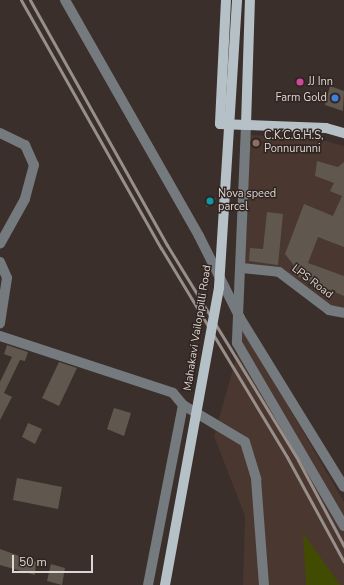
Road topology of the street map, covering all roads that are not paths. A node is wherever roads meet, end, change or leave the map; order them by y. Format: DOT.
graph roads {
  1 [pos="65,0"];
  2 [pos="226,0"];
  3 [pos="237,0"];
  4 [pos="250,0"];
  5 [pos="246,125"];
  6 [pos="343,131"];
  7 [pos="0,133"];
  8 [pos="0,244"];
  9 [pos="0,262"];
  10 [pos="242,268"];
  11 [pos="344,313"];
  12 [pos="240,318"];
  13 [pos="0,324"];
  14 [pos="0,336"];
  15 [pos="183,405"];
  16 [pos="344,487"];
  17 [pos="344,526"];
  18 [pos="148,585"];
  19 [pos="165,585"];
  20 [pos="264,585"];
  1 -- 12 [label="street"];
  2 -- 5 [label="main road"];
  3 -- 19 [label="main road, Mahakavi Vailoppilli Road, bridge"];
  4 -- 5 [label="main road"];
  5 -- 6 [label="main road"];
  5 -- 10 [label="street"];
  7 -- 8 [label="street"];
  9 -- 13 [label="street"];
  10 -- 11 [label="street, LPS Road"];
  10 -- 12 [label="street"];
  12 -- 16 [label="street"];
  12 -- 17 [label="street"];
  14 -- 15 [label="street"];
  15 -- 18 [label="street"];
  15 -- 20 [label="street"];
}
